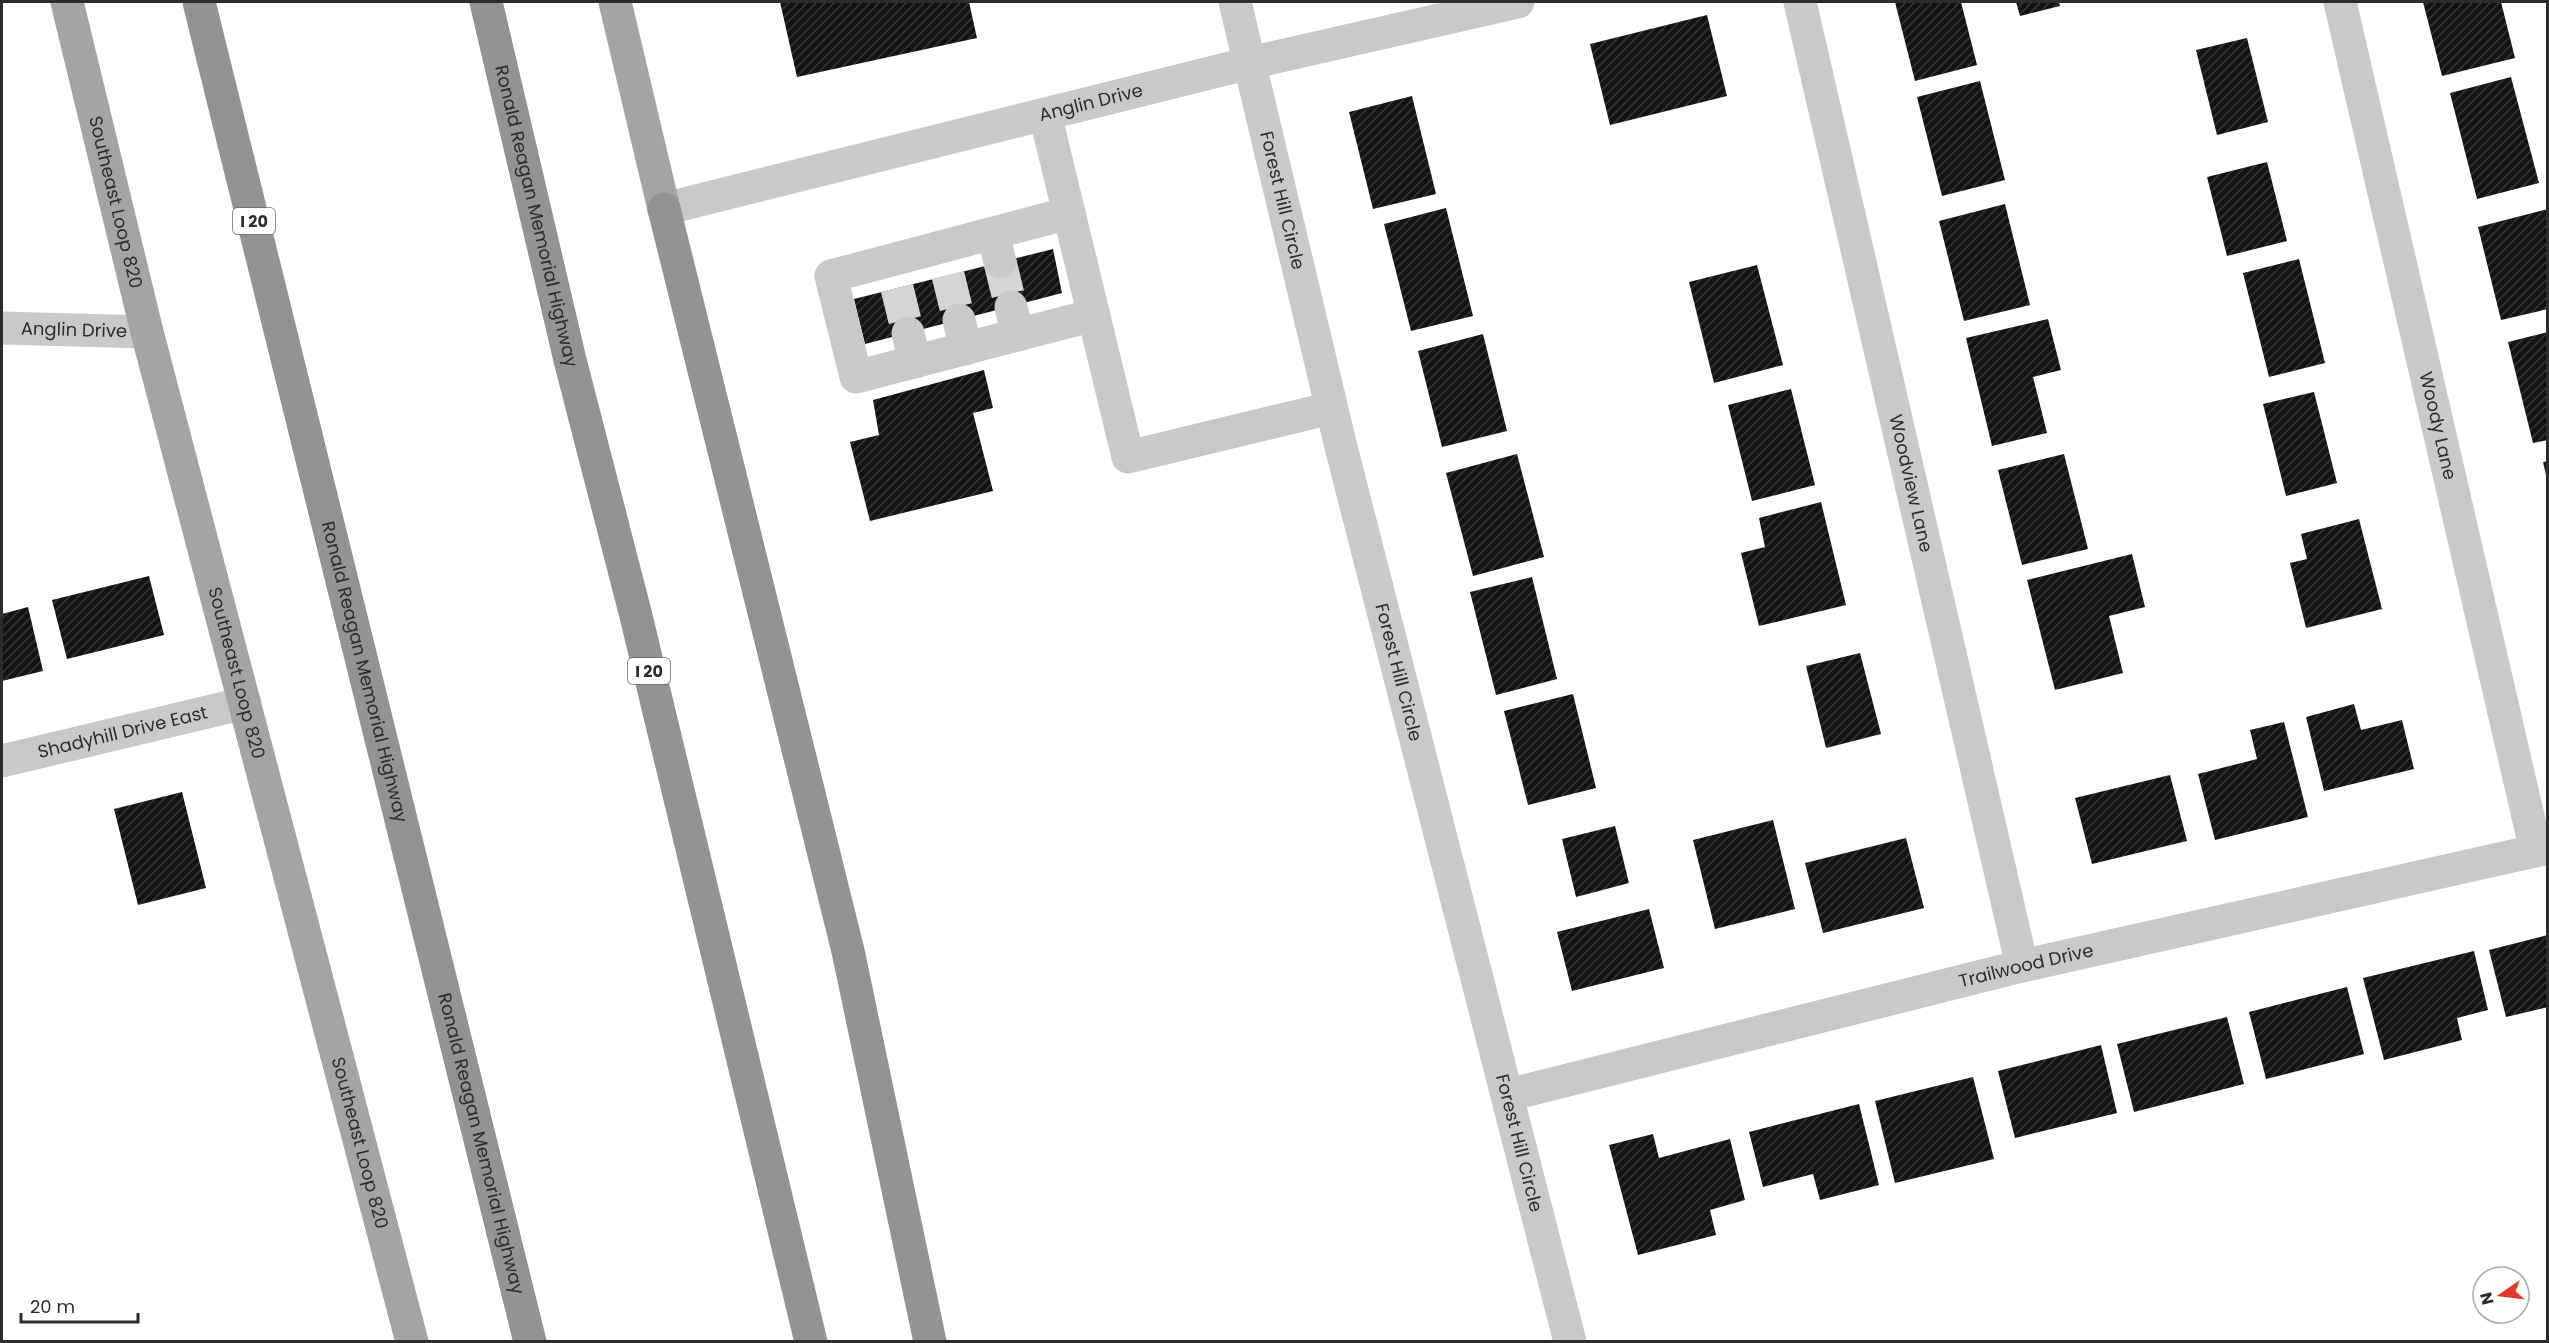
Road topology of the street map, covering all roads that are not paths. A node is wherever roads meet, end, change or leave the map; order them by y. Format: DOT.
graph roads {
  1 [pos="67,2"];
  2 [pos="199,2"];
  3 [pos="486,2"];
  4 [pos="615,2"];
  5 [pos="1235,2"];
  6 [pos="1518,2"];
  7 [pos="1800,2"];
  8 [pos="2340,2"];
  9 [pos="1250,63"];
  10 [pos="1045,114"];
  11 [pos="664,209"];
  12 [pos="1069,213"];
  13 [pos="1094,315"];
  14 [pos="2,328"];
  15 [pos="147,332"];
  16 [pos="1332,408"];
  17 [pos="245,703"];
  18 [pos="2,761"];
  19 [pos="2542,850"];
  20 [pos="2022,966"];
  21 [pos="1508,1095"];
  22 [pos="412,1341"];
  23 [pos="530,1341"];
  24 [pos="811,1341"];
  25 [pos="930,1341"];
  26 [pos="1570,1341"];
  1 -- 15 [label="main road, Southeast Loop 820"];
  2 -- 23 [label="highway, Ronald Reagan Memorial Highway / I 20"];
  3 -- 24 [label="highway, Ronald Reagan Memorial Highway / I 20"];
  4 -- 11 [label="main road"];
  5 -- 9 [label="street, Forest Hill Circle"];
  6 -- 9 [label="street, Anglin Drive"];
  7 -- 20 [label="street, Woodview Lane"];
  8 -- 19 [label="street, Woody Lane"];
  9 -- 10 [label="street, Anglin Drive"];
  9 -- 16 [label="street, Forest Hill Circle"];
  10 -- 11 [label="street, Anglin Drive"];
  10 -- 12 [label="street"];
  11 -- 25 [label="highway"];
  12 -- 13 [label="street"];
  12 -- 13 [label="street"];
  13 -- 16 [label="street"];
  14 -- 15 [label="street, Anglin Drive"];
  15 -- 17 [label="main road, Southeast Loop 820"];
  16 -- 21 [label="street, Forest Hill Circle"];
  17 -- 18 [label="street, Shadyhill Drive East"];
  17 -- 22 [label="main road, Southeast Loop 820"];
  19 -- 20 [label="street, Trailwood Drive"];
  20 -- 21 [label="street, Trailwood Drive"];
  21 -- 26 [label="street, Forest Hill Circle"];
}
